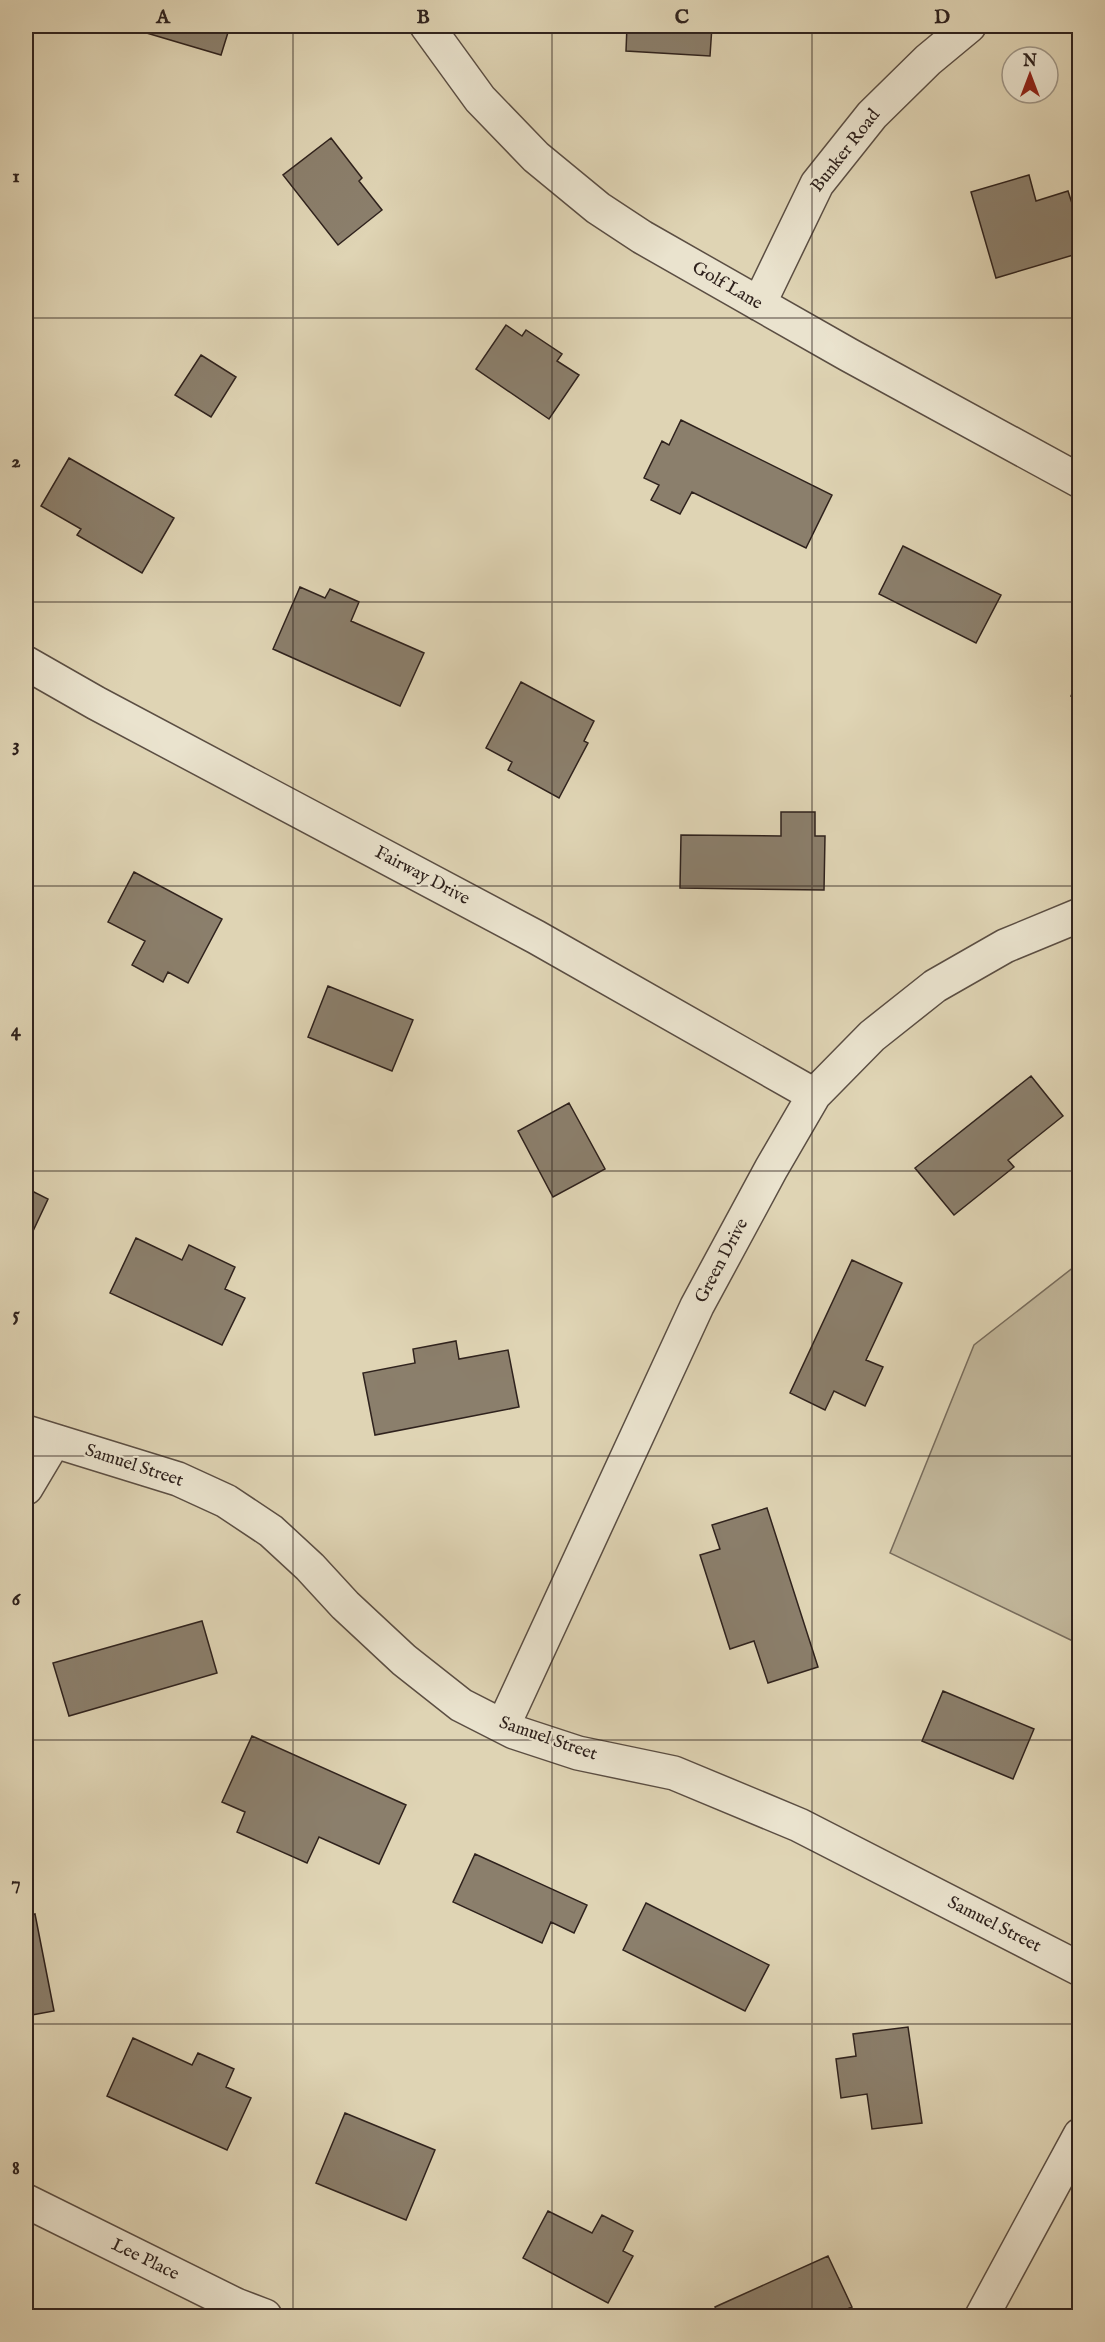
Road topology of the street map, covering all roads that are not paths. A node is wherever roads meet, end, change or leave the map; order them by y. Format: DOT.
graph roads {
  1 [pos="427,26"];
  2 [pos="969,26"];
  3 [pos="759,304"];
  4 [pos="1080,481"];
  5 [pos="26,663"];
  6 [pos="1080,915"];
  7 [pos="814,1095"];
  8 [pos="40,1437"];
  9 [pos="26,1488"];
  10 [pos="503,1726"];
  11 [pos="1080,1969"];
  12 [pos="1080,2135"];
  13 [pos="26,2201"];
  14 [pos="265,2316"];
  15 [pos="982,2316"];
  1 -- 3 [label="street, Golf Lane"];
  2 -- 3 [label="street, Bunker Road"];
  3 -- 4 [label="street, Golf Lane"];
  5 -- 7 [label="street, Fairway Drive"];
  6 -- 7 [label="street, Green Drive"];
  7 -- 10 [label="street, Green Drive"];
  8 -- 9 [label="street"];
  8 -- 10 [label="street, Samuel Street"];
  10 -- 11 [label="street, Samuel Street"];
  12 -- 15 [label="street"];
  13 -- 14 [label="street, Lee Place"];
}
